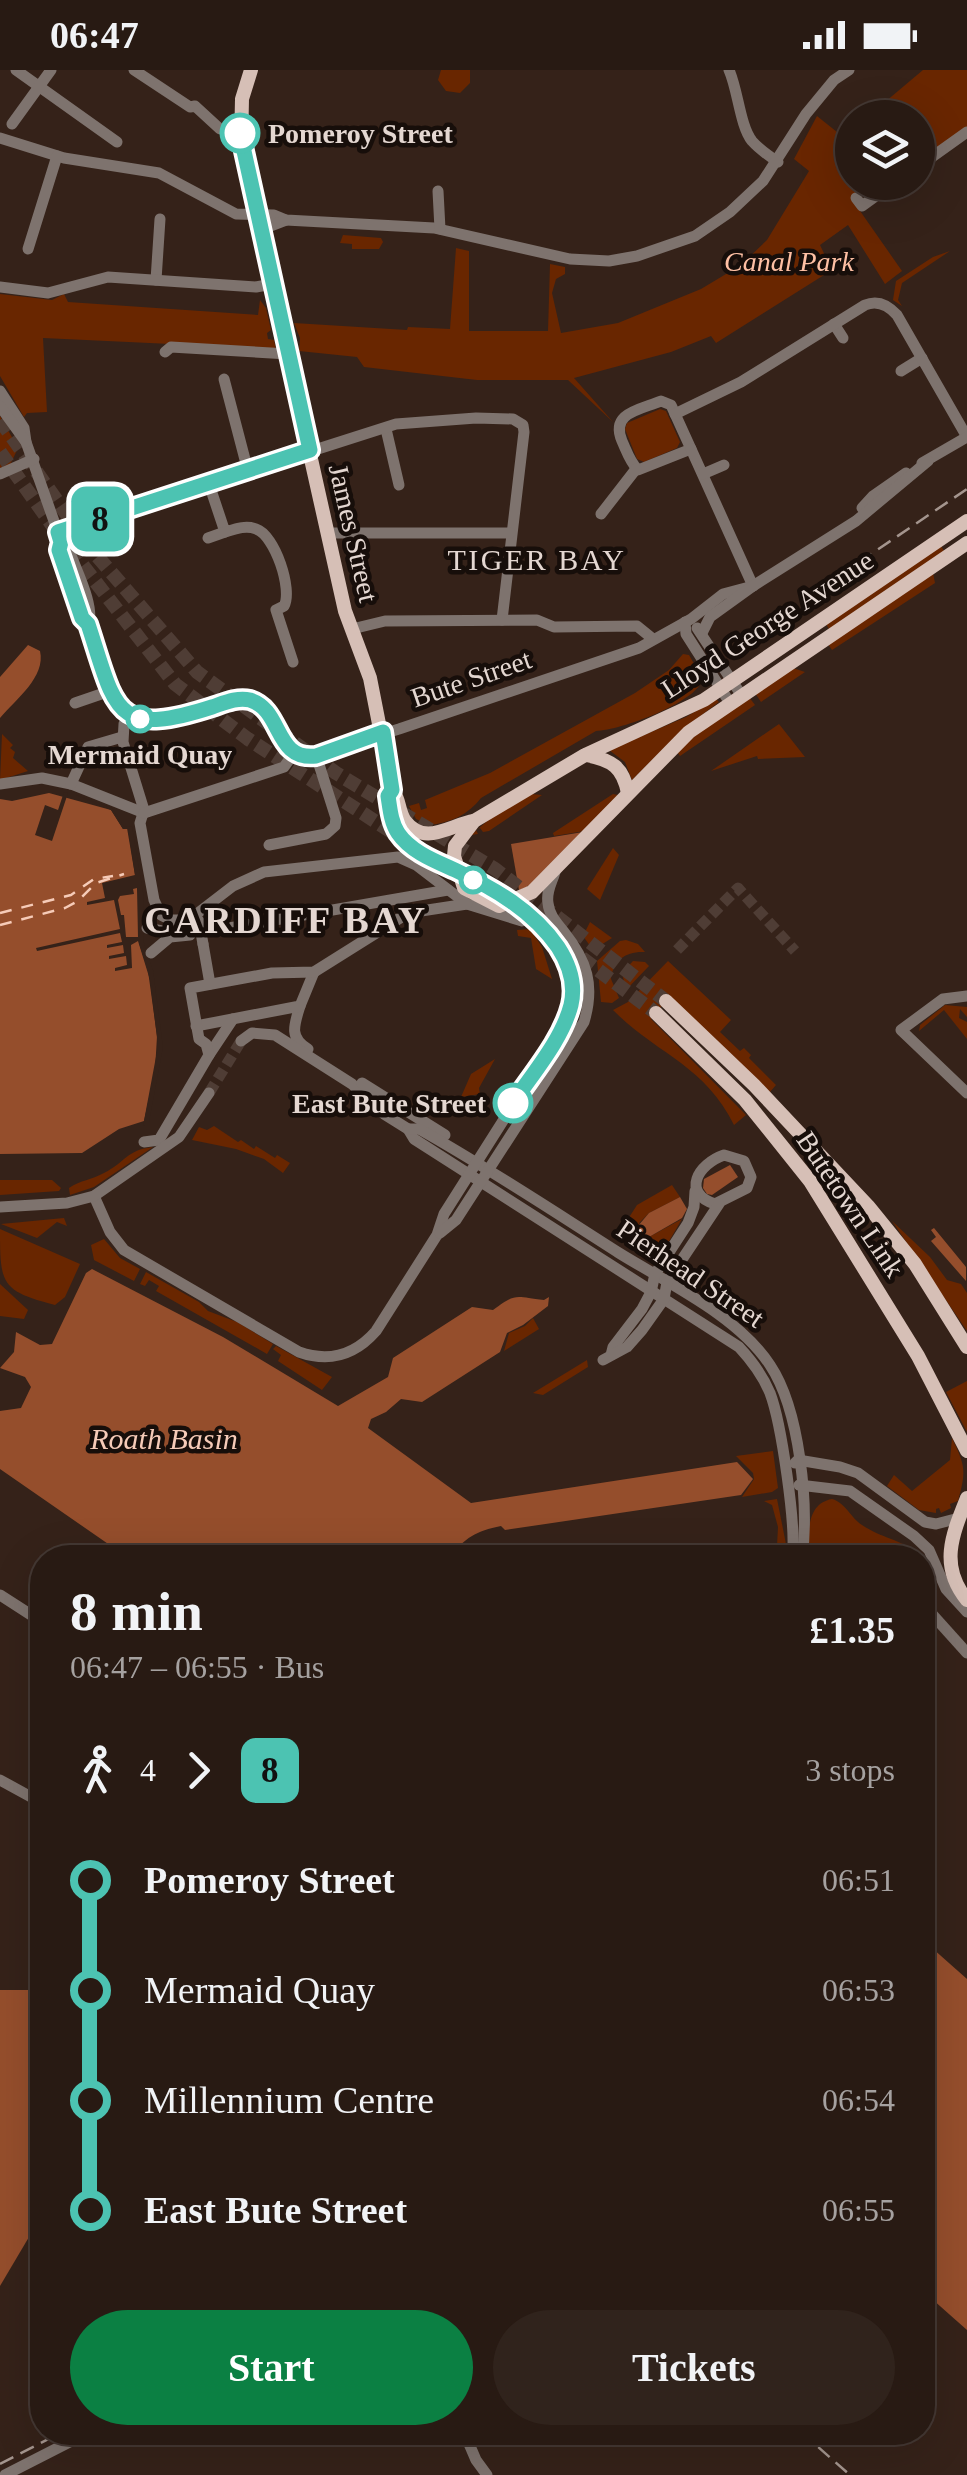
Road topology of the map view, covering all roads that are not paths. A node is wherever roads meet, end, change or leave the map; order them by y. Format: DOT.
graph roads {
  1 [pos="16,70"];
  2 [pos="50,70"];
  3 [pos="134,70"];
  4 [pos="251,70"];
  5 [pos="730,70"];
  6 [pos="849,70"];
  7 [pos="39,86"];
  8 [pos="12,124"];
  9 [pos="220,129"];
  10 [pos="967,132"];
  11 [pos="0,138"];
  12 [pos="117,142"];
  13 [pos="935,154"];
  14 [pos="57,156"];
  15 [pos="778,162"];
  16 [pos="438,197"];
  17 [pos="256,213"];
  18 [pos="160,220"];
  19 [pos="286,220"];
  20 [pos="433,228"];
  21 [pos="260,230"];
  22 [pos="28,249"];
  23 [pos="156,280"];
  24 [pos="272,284"];
  25 [pos="0,287"];
  26 [pos="834,324"];
  27 [pos="843,338"];
  28 [pos="165,352"];
  29 [pos="288,354"];
  30 [pos="922,358"];
  31 [pos="901,371"];
  32 [pos="224,379"];
  33 [pos="0,391"];
  34 [pos="0,406"];
  35 [pos="675,414"];
  36 [pos="386,429"];
  37 [pos="967,437"];
  38 [pos="26,442"];
  39 [pos="692,449"];
  40 [pos="310,450"];
  41 [pos="34,459"];
  42 [pos="724,465"];
  43 [pos="636,469"];
  44 [pos="248,471"];
  45 [pos="0,474"];
  46 [pos="703,474"];
  47 [pos="210,484"];
  48 [pos="398,485"];
  49 [pos="601,514"];
  50 [pos="966,525"];
  51 [pos="225,532"];
  52 [pos="327,533"];
  53 [pos="510,534"];
  54 [pos="59,537"];
  55 [pos="208,538"];
  56 [pos="967,542"];
  57 [pos="753,586"];
  58 [pos="276,610"];
  59 [pos="263,614"];
  60 [pos="502,620"];
  61 [pos="685,622"];
  62 [pos="352,629"];
  63 [pos="702,634"];
  64 [pos="654,639"];
  65 [pos="293,662"];
  66 [pos="727,685"];
  67 [pos="110,691"];
  68 [pos="736,700"];
  69 [pos="74,702"];
  70 [pos="129,714"];
  71 [pos="383,732"];
  72 [pos="122,737"];
  73 [pos="294,753"];
  74 [pos="586,754"];
  75 [pos="316,756"];
  76 [pos="0,784"];
  77 [pos="71,784"];
  78 [pos="392,790"];
  79 [pos="628,794"];
  80 [pos="144,814"];
  81 [pos="474,820"];
  82 [pos="269,844"];
  83 [pos="458,872"];
  84 [pos="555,872"];
  85 [pos="448,890"];
  86 [pos="512,900"];
  87 [pos="466,904"];
  88 [pos="198,917"];
  89 [pos="522,921"];
  90 [pos="147,928"];
  91 [pos="212,931"];
  92 [pos="190,934"];
  93 [pos="170,938"];
  94 [pos="151,953"];
  95 [pos="314,972"];
  96 [pos="210,984"];
  97 [pos="967,996"];
  98 [pos="300,1006"];
  99 [pos="233,1019"];
  100 [pos="196,1026"];
  101 [pos="241,1041"];
  102 [pos="210,1055"];
  103 [pos="209,1092"];
  104 [pos="967,1093"];
  105 [pos="445,1135"];
  106 [pos="144,1142"];
  107 [pos="472,1168"];
  108 [pos="489,1170"];
  109 [pos="481,1182"];
  110 [pos="695,1191"];
  111 [pos="94,1196"];
  112 [pos="719,1204"];
  113 [pos="0,1207"];
  114 [pos="437,1235"];
  115 [pos="655,1274"];
  116 [pos="667,1282"];
  117 [pos="651,1292"];
  118 [pos="664,1299"];
  119 [pos="967,1348"];
  120 [pos="967,1450"];
  121 [pos="798,1460"];
  122 [pos="784,1473"];
  123 [pos="802,1487"];
  124 [pos="967,1498"];
  125 [pos="963,1515"];
  126 [pos="791,1545"];
  127 [pos="804,1545"];
  128 [pos="924,1545"];
  129 [pos="935,1562"];
  130 [pos="0,1595"];
  131 [pos="967,1600"];
  132 [pos="967,1612"];
  133 [pos="30,1614"];
  134 [pos="935,1618"];
  135 [pos="967,1653"];
  136 [pos="0,1780"];
  137 [pos="30,1796"];
  138 [pos="64,2445"];
  139 [pos="470,2445"];
  140 [pos="5,2475"];
  141 [pos="487,2475"];
  1 -- 7 [label="street"];
  2 -- 7 [label="street"];
  3 -- 9 [label="street"];
  4 -- 17 [label="main road, James Street"];
  5 -- 15 [label="street"];
  6 -- 15 [label="street"];
  7 -- 8 [label="street"];
  7 -- 12 [label="street"];
  10 -- 13 [label="street"];
  11 -- 14 [label="street"];
  14 -- 17 [label="street"];
  14 -- 22 [label="street"];
  15 -- 20 [label="street"];
  16 -- 20 [label="street"];
  17 -- 19 [label="street"];
  17 -- 21 [label="main road, James Street"];
  18 -- 23 [label="street"];
  19 -- 20 [label="street"];
  19 -- 21 [label="street"];
  21 -- 24 [label="main road, James Street"];
  23 -- 24 [label="street"];
  23 -- 25 [label="street"];
  24 -- 29 [label="main road, James Street"];
  26 -- 27 [label="street"];
  26 -- 30 [label="street"];
  26 -- 35 [label="street"];
  28 -- 29 [label="street"];
  29 -- 40 [label="main road, James Street"];
  30 -- 31 [label="street"];
  30 -- 37 [label="street"];
  32 -- 44 [label="street"];
  33 -- 38 [label="street"];
  34 -- 38 [label="street"];
  35 -- 39 [label="street"];
  35 -- 43 [label="street"];
  36 -- 40 [label="street"];
  36 -- 48 [label="street"];
  36 -- 53 [label="street"];
  37 -- 57 [label="street, Bute Street"];
  38 -- 41 [label="street"];
  39 -- 43 [label="street"];
  39 -- 46 [label="street"];
  40 -- 44 [label="street"];
  40 -- 52 [label="main road, James Street"];
  41 -- 45 [label="street"];
  41 -- 54 [label="street"];
  42 -- 46 [label="street"];
  43 -- 49 [label="street"];
  44 -- 47 [label="street"];
  46 -- 57 [label="street"];
  47 -- 51 [label="street"];
  47 -- 54 [label="street"];
  50 -- 66 [label="main road, Lloyd George Avenue"];
  51 -- 55 [label="street"];
  51 -- 58 [label="street"];
  52 -- 53 [label="street"];
  52 -- 62 [label="main road, James Street"];
  53 -- 60 [label="street"];
  54 -- 67 [label="street"];
  56 -- 68 [label="main road, Lloyd George Avenue"];
  57 -- 61 [label="street, Bute Street"];
  57 -- 63 [label="street, Bute Street"];
  58 -- 59 [label="street"];
  58 -- 65 [label="street"];
  60 -- 62 [label="street"];
  60 -- 64 [label="street"];
  61 -- 63 [label="street"];
  61 -- 64 [label="street, Bute Street"];
  61 -- 66 [label="street"];
  62 -- 71 [label="main road, James Street"];
  63 -- 66 [label="street"];
  64 -- 71 [label="street, Bute Street"];
  66 -- 68 [label="street"];
  66 -- 74 [label="main road, Lloyd George Avenue"];
  67 -- 69 [label="street"];
  67 -- 70 [label="street"];
  68 -- 79 [label="main road, Lloyd George Avenue"];
  70 -- 72 [label="street"];
  70 -- 73 [label="street"];
  71 -- 75 [label="street, Bute Street"];
  71 -- 78 [label="main road, James Street"];
  72 -- 77 [label="street"];
  72 -- 80 [label="street"];
  73 -- 75 [label="street, Bute Street"];
  73 -- 80 [label="street"];
  74 -- 79 [label="main road"];
  74 -- 81 [label="main road, Lloyd George Avenue"];
  75 -- 82 [label="street"];
  76 -- 77 [label="street"];
  77 -- 80 [label="street"];
  78 -- 81 [label="main road, Lloyd George Avenue"];
  78 -- 83 [label="main road, James Street"];
  79 -- 84 [label="main road, Lloyd George Avenue"];
  80 -- 88 [label="street"];
  81 -- 83 [label="main road"];
  83 -- 86 [label="main road, James Street"];
  84 -- 86 [label="main road, Lloyd George Avenue"];
  84 -- 108 [label="street"];
  85 -- 87 [label="street"];
  85 -- 88 [label="street"];
  85 -- 91 [label="street"];
  86 -- 107 [label="street"];
  87 -- 89 [label="street"];
  87 -- 95 [label="street"];
  88 -- 96 [label="street, bridge"];
  90 -- 93 [label="street"];
  92 -- 93 [label="street"];
  93 -- 94 [label="street"];
  95 -- 96 [label="street"];
  95 -- 98 [label="street"];
  96 -- 100 [label="street"];
  97 -- 104 [label="street"];
  98 -- 99 [label="street"];
  98 -- 105 [label="street"];
  99 -- 100 [label="street"];
  99 -- 102 [label="street"];
  100 -- 102 [label="street"];
  101 -- 107 [label="street, Pierhead Street"];
  102 -- 106 [label="street"];
  103 -- 111 [label="street"];
  107 -- 108 [label="street, Pierhead Street"];
  107 -- 109 [label="street, Pierhead Street"];
  107 -- 114 [label="street"];
  108 -- 109 [label="street"];
  108 -- 115 [label="street, Pierhead Street"];
  109 -- 114 [label="street"];
  109 -- 117 [label="street, Pierhead Street"];
  110 -- 112 [label="street"];
  110 -- 112 [label="street"];
  110 -- 115 [label="street"];
  111 -- 113 [label="street"];
  111 -- 114 [label="street"];
  112 -- 116 [label="street"];
  115 -- 116 [label="street, Pierhead Street"];
  115 -- 117 [label="street"];
  116 -- 118 [label="street"];
  116 -- 121 [label="street, Pierhead Street"];
  117 -- 118 [label="street, Pierhead Street"];
  117 -- 118 [label="street"];
  118 -- 122 [label="street, Pierhead Street"];
  119 -- 120 [label="main road, Butetown Link"];
  121 -- 122 [label="street"];
  121 -- 123 [label="street, Pierhead Street"];
  121 -- 125 [label="street"];
  122 -- 123 [label="street"];
  122 -- 126 [label="street, Pierhead Street"];
  123 -- 127 [label="street, Pierhead Street"];
  123 -- 128 [label="street"];
  124 -- 125 [label="main road"];
  125 -- 131 [label="main road"];
  129 -- 132 [label="street"];
  130 -- 133 [label="street"];
  134 -- 135 [label="street"];
  136 -- 137 [label="street"];
  138 -- 140 [label="street"];
  139 -- 141 [label="street"];
}
